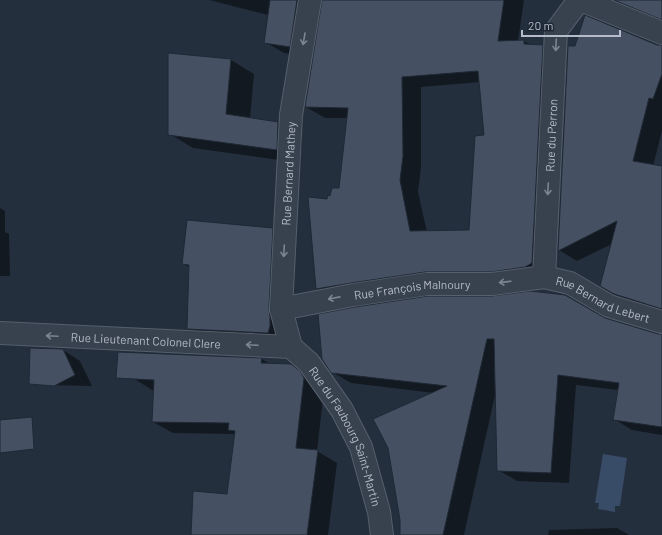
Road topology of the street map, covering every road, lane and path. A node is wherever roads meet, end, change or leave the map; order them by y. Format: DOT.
graph roads {
  1 [pos="310,0"];
  2 [pos="580,0"];
  3 [pos="662,33"];
  4 [pos="544,277"];
  5 [pos="281,309"];
  6 [pos="662,322"];
  7 [pos="0,333"];
  8 [pos="291,347"];
  9 [pos="382,535"];
  1 -- 5 [label="street, Rue Bernard Mathey, one-way"];
  2 -- 3 [label="street"];
  2 -- 4 [label="street, Rue du Perron, one-way"];
  4 -- 5 [label="street, Rue François Malnoury, one-way"];
  4 -- 6 [label="street, Rue Bernard Lebert"];
  5 -- 8 [label="street, Rue Bernard Mathey"];
  8 -- 7 [label="street, Rue Lieutenant Colonel Clere, one-way"];
  8 -- 9 [label="street, Rue du Faubourg Saint-Martin"];
}
